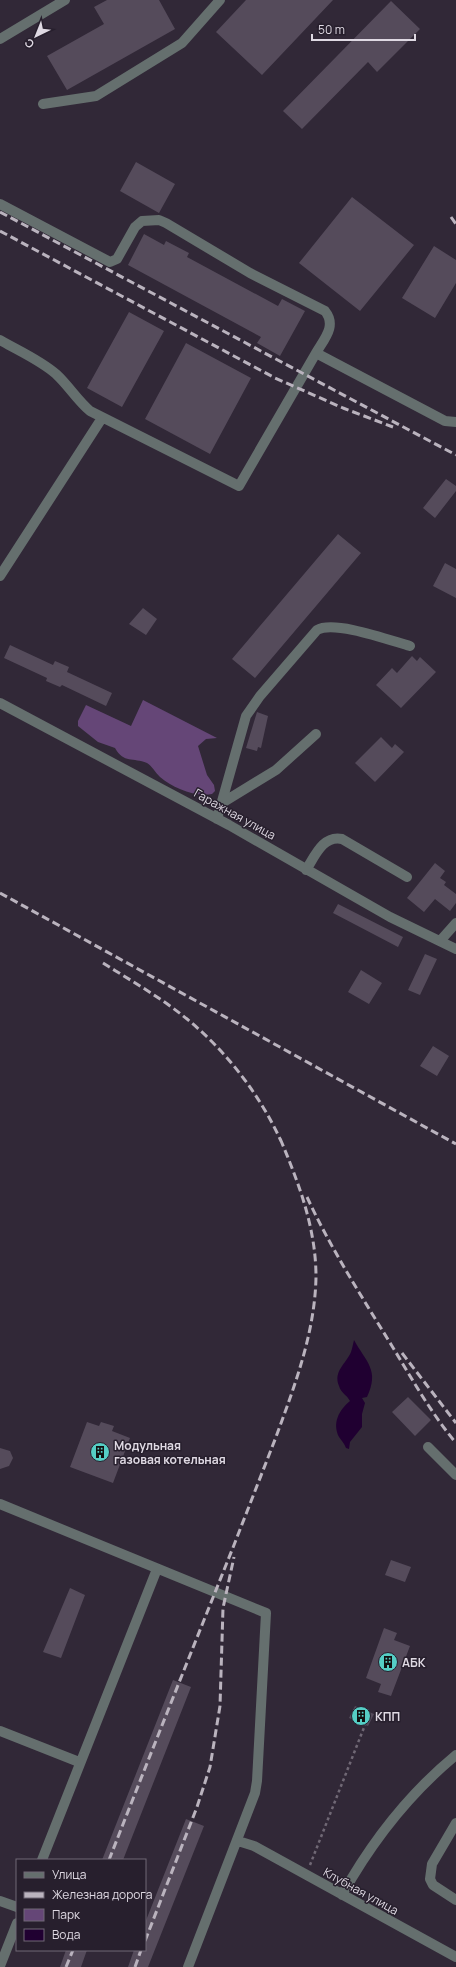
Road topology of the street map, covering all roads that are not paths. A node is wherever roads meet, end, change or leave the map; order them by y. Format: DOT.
graph roads {
  1 [pos="65,0"];
  2 [pos="220,0"];
  3 [pos="0,39"];
  4 [pos="43,104"];
  5 [pos="0,204"];
  6 [pos="0,340"];
  7 [pos="316,353"];
  8 [pos="102,418"];
  9 [pos="456,422"];
  10 [pos="0,576"];
  11 [pos="410,646"];
  12 [pos="0,703"];
  13 [pos="316,734"];
  14 [pos="222,803"];
  15 [pos="217,819"];
  16 [pos="306,870"];
  17 [pos="407,877"];
  18 [pos="456,923"];
  19 [pos="440,941"];
  20 [pos="456,949"];
  21 [pos="428,1446"];
  22 [pos="456,1475"];
  23 [pos="0,1504"];
  24 [pos="158,1569"];
  25 [pos="0,1731"];
  26 [pos="456,1755"];
  27 [pos="79,1762"];
  28 [pos="456,1823"];
  29 [pos="238,1841"];
  30 [pos="42,1859"];
  31 [pos="342,1895"];
  32 [pos="456,1900"];
  33 [pos="0,1901"];
  34 [pos="16,1907"];
  35 [pos="16,1926"];
  36 [pos="456,1957"];
  37 [pos="0,1966"];
  38 [pos="188,1967"];
  1 -- 3 [label="street"];
  2 -- 4 [label="street"];
  5 -- 7 [label="street"];
  6 -- 8 [label="street"];
  7 -- 8 [label="street"];
  7 -- 9 [label="street"];
  8 -- 10 [label="street"];
  11 -- 14 [label="street"];
  12 -- 15 [label="street, Гаражная улица"];
  13 -- 14 [label="street"];
  14 -- 15 [label="street"];
  15 -- 16 [label="street, Гаражная улица"];
  16 -- 17 [label="street"];
  16 -- 19 [label="street, Гаражная улица"];
  18 -- 19 [label="street"];
  19 -- 20 [label="street, Гаражная улица"];
  21 -- 22 [label="street"];
  23 -- 24 [label="street"];
  24 -- 27 [label="street"];
  24 -- 29 [label="street"];
  25 -- 27 [label="street"];
  26 -- 31 [label="street"];
  27 -- 30 [label="street"];
  28 -- 32 [label="street"];
  29 -- 31 [label="street, Клубная улица"];
  29 -- 38 [label="street"];
  31 -- 36 [label="street, Клубная улица"];
  33 -- 34 [label="street"];
  35 -- 37 [label="street"];
}
